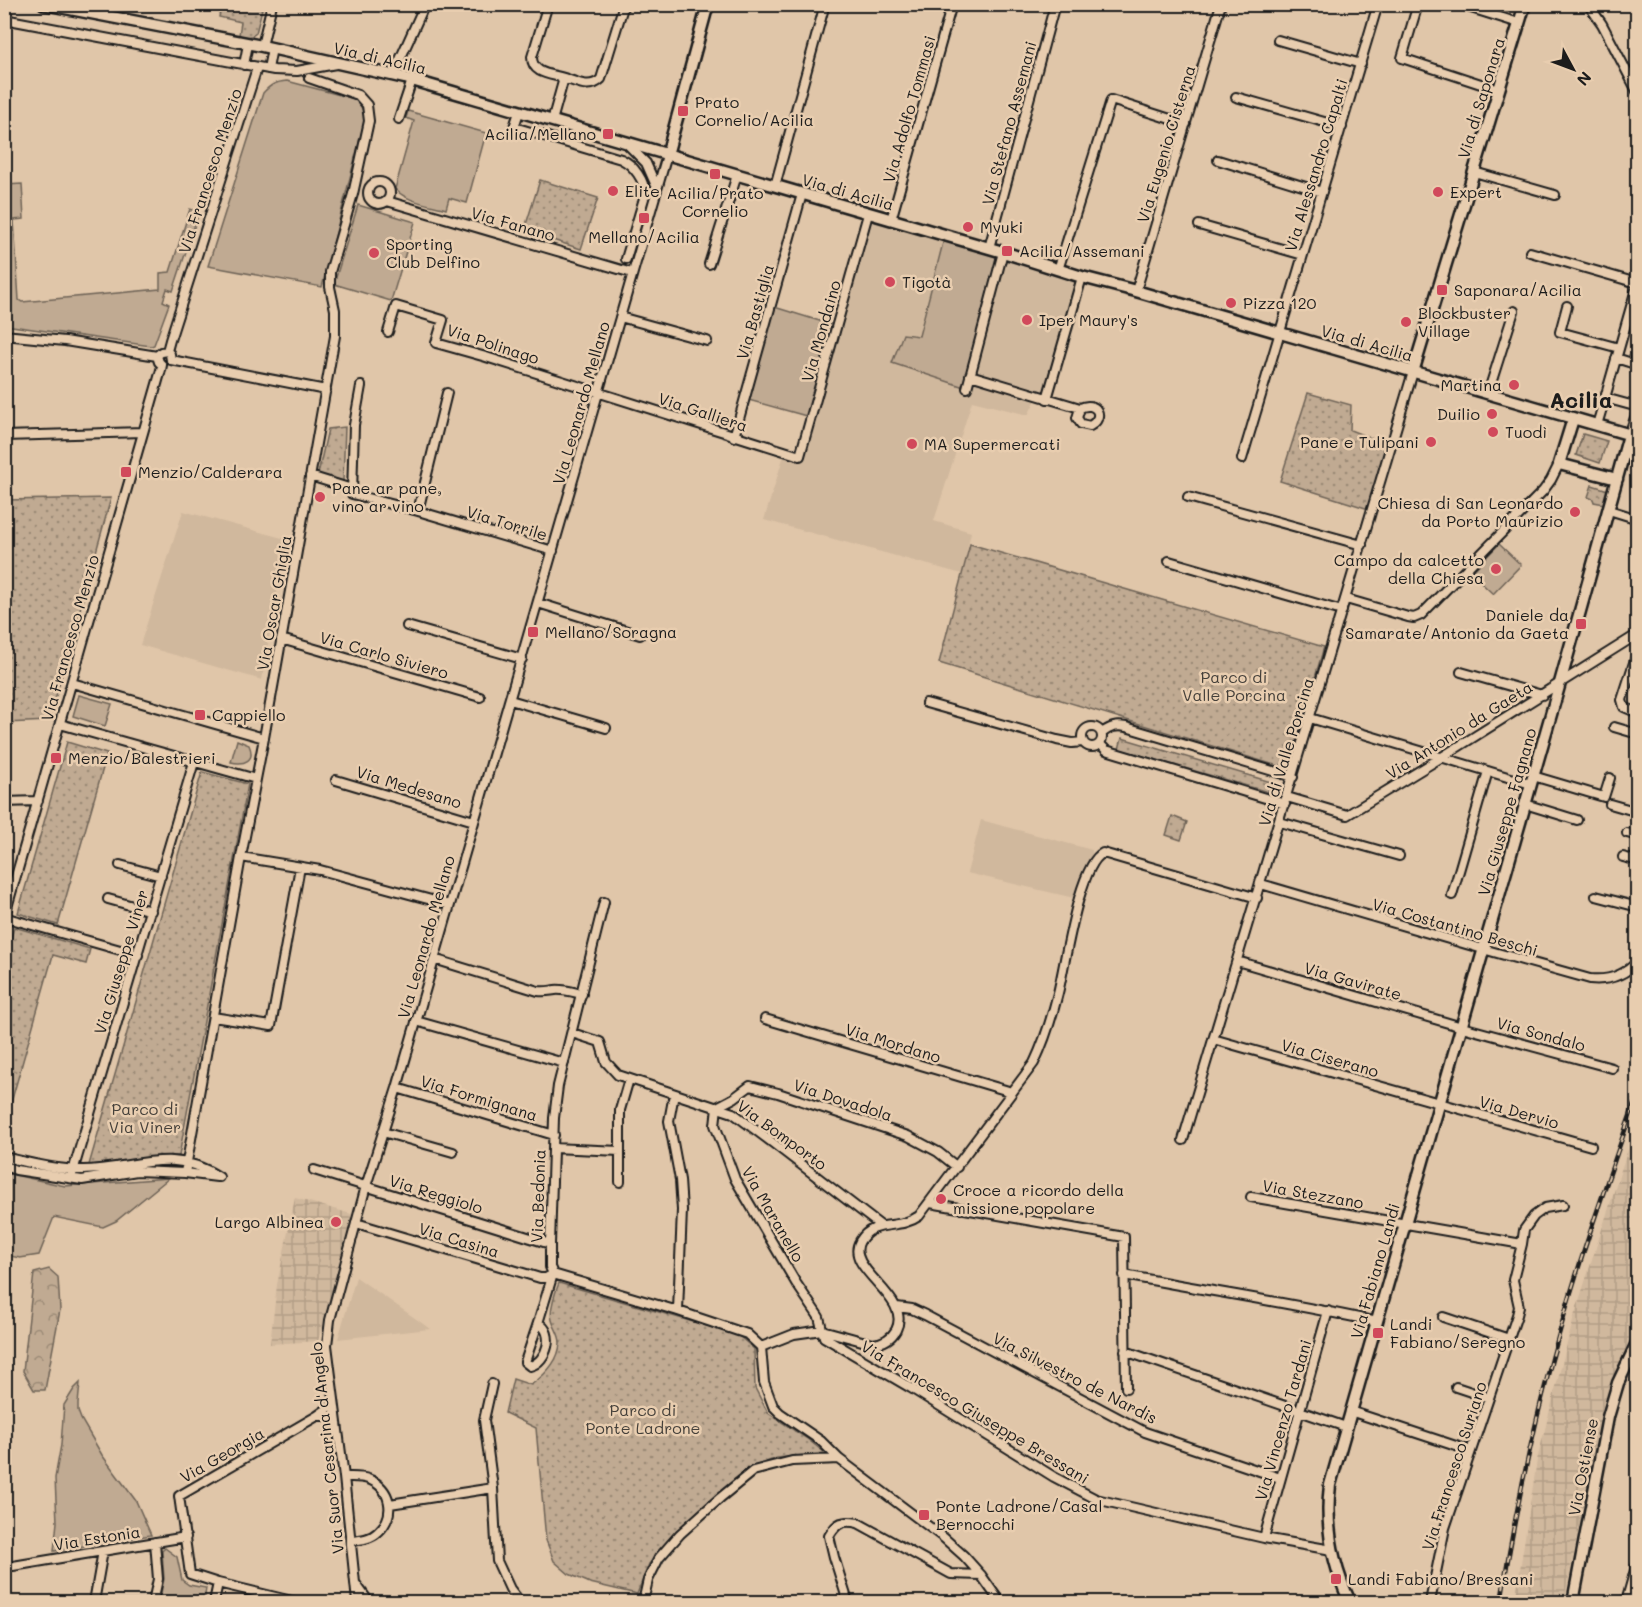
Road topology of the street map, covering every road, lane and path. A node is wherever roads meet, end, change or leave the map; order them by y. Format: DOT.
graph roads {
  1 [pos="44,4"];
  2 [pos="272,4"];
  3 [pos="425,4"];
  4 [pos="548,4"];
  5 [pos="624,4"];
  6 [pos="708,4"];
  7 [pos="825,4"];
  8 [pos="952,4"];
  9 [pos="1055,4"];
  10 [pos="1221,4"];
  11 [pos="1378,4"];
  12 [pos="1418,4"];
  13 [pos="1458,4"];
  14 [pos="1525,4"];
  15 [pos="1588,4"];
  16 [pos="89,9"];
  17 [pos="4,19"];
  18 [pos="1519,22"];
  19 [pos="1278,40"];
  20 [pos="248,44"];
  21 [pos="267,47"];
  22 [pos="338,64"];
  23 [pos="1360,64"];
  24 [pos="244,65"];
  25 [pos="257,68"];
  26 [pos="268,69"];
  27 [pos="393,75"];
  28 [pos="309,78"];
  29 [pos="564,78"];
  30 [pos="412,80"];
  31 [pos="1499,90"];
  32 [pos="1638,93"];
  33 [pos="1236,97"];
  34 [pos="519,112"];
  35 [pos="399,119"];
  36 [pos="552,121"];
  37 [pos="1186,124"];
  38 [pos="1342,127"];
  39 [pos="627,144"];
  40 [pos="667,155"];
  41 [pos="1218,160"];
  42 [pos="1474,172"];
  43 [pos="737,175"];
  44 [pos="775,186"];
  45 [pos="657,188"];
  46 [pos="1322,192"];
  47 [pos="802,194"];
  48 [pos="1555,195"];
  49 [pos="387,201"];
  50 [pos="868,213"];
  51 [pos="891,220"];
  52 [pos="1199,225"];
  53 [pos="635,228"];
  54 [pos="645,231"];
  55 [pos="988,248"];
  56 [pos="1003,252"];
  57 [pos="1530,252"];
  58 [pos="1303,255"];
  59 [pos="626,259"];
  60 [pos="709,264"];
  61 [pos="1058,270"];
  62 [pos="632,273"];
  63 [pos="1082,277"];
  64 [pos="1637,283"];
  65 [pos="1136,291"];
  66 [pos="1568,306"];
  67 [pos="1515,311"];
  68 [pos="620,317"];
  69 [pos="388,332"];
  70 [pos="1279,333"];
  71 [pos="4,335"];
  72 [pos="707,341"];
  73 [pos="1619,348"];
  74 [pos="167,351"];
  75 [pos="157,356"];
  76 [pos="1616,358"];
  77 [pos="171,360"];
  78 [pos="162,364"];
  79 [pos="1638,365"];
  80 [pos="1413,372"];
  81 [pos="970,375"];
  82 [pos="361,386"];
  83 [pos="967,388"];
  84 [pos="326,390"];
  85 [pos="447,393"];
  86 [pos="599,393"];
  87 [pos="1488,393"];
  88 [pos="1605,398"];
  89 [pos="1047,399"];
  90 [pos="1080,408"];
  91 [pos="1638,408"];
  92 [pos="1573,419"];
  93 [pos="1597,425"];
  94 [pos="143,432"];
  95 [pos="4,436"];
  96 [pos="1634,436"];
  97 [pos="734,437"];
  98 [pos="800,456"];
  99 [pos="1242,459"];
  100 [pos="1559,464"];
  101 [pos="310,476"];
  102 [pos="1617,479"];
  103 [pos="352,489"];
  104 [pos="1188,497"];
  105 [pos="1609,510"];
  106 [pos="418,511"];
  107 [pos="1638,519"];
  108 [pos="1362,545"];
  109 [pos="553,551"];
  110 [pos="1168,561"];
  111 [pos="1346,599"];
  112 [pos="538,603"];
  113 [pos="1342,611"];
  114 [pos="407,626"];
  115 [pos="1638,634"];
  116 [pos="640,635"];
  117 [pos="281,639"];
  118 [pos="1638,650"];
  119 [pos="522,660"];
  120 [pos="1461,672"];
  121 [pos="72,683"];
  122 [pos="1560,683"];
  123 [pos="1542,695"];
  124 [pos="480,697"];
  125 [pos="510,700"];
  126 [pos="926,703"];
  127 [pos="1638,713"];
  128 [pos="1311,718"];
  129 [pos="60,724"];
  130 [pos="606,728"];
  131 [pos="1614,728"];
  132 [pos="1638,731"];
  133 [pos="1102,733"];
  134 [pos="264,738"];
  135 [pos="1083,742"];
  136 [pos="1100,744"];
  137 [pos="1442,757"];
  138 [pos="194,762"];
  139 [pos="1488,771"];
  140 [pos="1293,777"];
  141 [pos="1610,778"];
  142 [pos="256,779"];
  143 [pos="336,780"];
  144 [pos="1532,780"];
  145 [pos="38,801"];
  146 [pos="1286,801"];
  147 [pos="4,802"];
  148 [pos="1526,804"];
  149 [pos="1610,804"];
  150 [pos="1638,812"];
  151 [pos="1577,820"];
  152 [pos="474,821"];
  153 [pos="1280,822"];
  154 [pos="1627,833"];
  155 [pos="1638,836"];
  156 [pos="1399,856"];
  157 [pos="241,857"];
  158 [pos="1623,857"];
  159 [pos="1638,861"];
  160 [pos="120,865"];
  161 [pos="300,867"];
  162 [pos="161,876"];
  163 [pos="1261,884"];
  164 [pos="1452,895"];
  165 [pos="1596,896"];
  166 [pos="108,898"];
  167 [pos="1257,898"];
  168 [pos="604,903"];
  169 [pos="450,905"];
  170 [pos="1638,907"];
  171 [pos="151,911"];
  172 [pos="5,918"];
  173 [pos="1483,950"];
  174 [pos="138,954"];
  175 [pos="434,959"];
  176 [pos="1237,961"];
  177 [pos="1638,961"];
  178 [pos="582,994"];
  179 [pos="213,1017"];
  180 [pos="765,1019"];
  181 [pos="416,1021"];
  182 [pos="1462,1027"];
  183 [pos="572,1033"];
  184 [pos="1213,1039"];
  185 [pos="564,1063"];
  186 [pos="1612,1068"];
  187 [pos="629,1079"];
  188 [pos="397,1088"];
  189 [pos="1012,1092"];
  190 [pos="674,1094"];
  191 [pos="1440,1104"];
  192 [pos="717,1107"];
  193 [pos="383,1132"];
  194 [pos="554,1135"];
  195 [pos="1184,1140"];
  196 [pos="1591,1146"];
  197 [pos="553,1148"];
  198 [pos="620,1151"];
  199 [pos="453,1152"];
  200 [pos="4,1157"];
  201 [pos="186,1163"];
  202 [pos="4,1166"];
  203 [pos="957,1167"];
  204 [pos="315,1170"];
  205 [pos="185,1173"];
  206 [pos="72,1174"];
  207 [pos="620,1182"];
  208 [pos="366,1186"];
  209 [pos="1251,1197"];
  210 [pos="930,1203"];
  211 [pos="1563,1205"];
  212 [pos="356,1223"];
  213 [pos="1405,1224"];
  214 [pos="881,1226"];
  215 [pos="550,1244"];
  216 [pos="1522,1244"];
  217 [pos="552,1274"];
  218 [pos="1124,1275"];
  219 [pos="897,1307"];
  220 [pos="678,1311"];
  221 [pos="1328,1311"];
  222 [pos="1443,1317"];
  223 [pos="1377,1322"];
  224 [pos="538,1323"];
  225 [pos="822,1330"];
  226 [pos="1509,1339"];
  227 [pos="1638,1341"];
  228 [pos="761,1347"];
  229 [pos="1125,1350"];
  230 [pos="492,1383"];
  231 [pos="1125,1388"];
  232 [pos="1456,1388"];
  233 [pos="1489,1398"];
  234 [pos="334,1404"];
  235 [pos="1300,1410"];
  236 [pos="1350,1411"];
  237 [pos="317,1416"];
  238 [pos="335,1416"];
  239 [pos="1346,1427"];
  240 [pos="1471,1451"];
  241 [pos="839,1459"];
  242 [pos="344,1477"];
  243 [pos="1280,1478"];
  244 [pos="493,1488"];
  245 [pos="390,1503"];
  246 [pos="186,1537"];
  247 [pos="1264,1538"];
  248 [pos="351,1541"];
  249 [pos="155,1542"];
  250 [pos="1332,1550"];
  251 [pos="103,1551"];
  252 [pos="13,1566"];
  253 [pos="1638,1567"];
  254 [pos="981,1575"];
  255 [pos="218,1583"];
  256 [pos="355,1583"];
  257 [pos="271,1600"];
  258 [pos="94,1602"];
  259 [pos="153,1602"];
  260 [pos="214,1602"];
  261 [pos="296,1602"];
  262 [pos="357,1602"];
  263 [pos="369,1602"];
  264 [pos="520,1602"];
  265 [pos="643,1602"];
  266 [pos="848,1602"];
  267 [pos="1000,1602"];
  268 [pos="1350,1602"];
  269 [pos="1430,1602"];
  270 [pos="1573,1602"];
  271 [pos="1628,1602"];
  1 -- 16 [label="street, Via di Acilia"];
  2 -- 21 [label="street"];
  3 -- 27 [label="street"];
  4 -- 29 [label="street"];
  5 -- 29 [label="street"];
  6 -- 40 [label="street"];
  7 -- 44 [label="street"];
  8 -- 51 [label="street, Via Adolfo Tommasi"];
  9 -- 55 [label="street, Via Stefano Assemani"];
  10 -- 37 [label="street, Via Eugenio Cisterna"];
  11 -- 23 [label="street, Via Alessandro Capalti"];
  12 -- 31 [label="street"];
  13 -- 18 [label="street"];
  14 -- 18 [label="street, Via di Saponara"];
  15 -- 32 [label="street"];
  16 -- 20 [label="street, Via di Acilia"];
  17 -- 24 [label="street"];
  18 -- 31 [label="street, Via di Saponara"];
  19 -- 23 [label="street"];
  20 -- 21 [label="street, Via di Acilia"];
  20 -- 24 [label="street"];
  21 -- 22 [label="street, Via di Acilia"];
  21 -- 26 [label="street"];
  22 -- 26 [label="street"];
  22 -- 27 [label="street, Via di Acilia"];
  23 -- 38 [label="street, Via Alessandro Capalti"];
  24 -- 25 [label="street"];
  25 -- 26 [label="street"];
  25 -- 74 [label="street, Via Francesco Menzio"];
  27 -- 30 [label="street, Via di Acilia"];
  28 -- 84 [label="street, Via Oscar Ghiglia"];
  29 -- 36 [label="street"];
  30 -- 34 [label="street, Via di Acilia"];
  30 -- 35 [label="street"];
  31 -- 42 [label="street, Via di Saponara"];
  33 -- 38 [label="street"];
  34 -- 36 [label="street, Via di Acilia"];
  34 -- 53 [label="street"];
  36 -- 39 [label="street, Via di Acilia"];
  37 -- 61 [label="street"];
  37 -- 65 [label="street, Via Eugenio Cisterna"];
  38 -- 46 [label="street, Via Alessandro Capalti"];
  39 -- 40 [label="street, Via di Acilia"];
  39 -- 45 [label="street"];
  40 -- 43 [label="street, Via di Acilia"];
  40 -- 45 [label="street, Via Leonardo Mellano"];
  41 -- 46 [label="street"];
  42 -- 48 [label="street"];
  42 -- 80 [label="street, Via di Saponara"];
  43 -- 44 [label="street, Via di Acilia"];
  43 -- 60 [label="street"];
  44 -- 47 [label="street, Via di Acilia"];
  45 -- 54 [label="street, Via Leonardo Mellano"];
  46 -- 58 [label="street, Via Alessandro Capalti"];
  47 -- 50 [label="street, Via di Acilia"];
  47 -- 97 [label="street, Via Bastiglia"];
  49 -- 62 [label="street, Via Fanano"];
  50 -- 51 [label="street, Via di Acilia"];
  50 -- 98 [label="street, Via Mondaino"];
  51 -- 55 [label="street, Via di Acilia"];
  52 -- 58 [label="street"];
  53 -- 54 [label="street"];
  53 -- 59 [label="street"];
  54 -- 62 [label="street, Via Leonardo Mellano"];
  55 -- 56 [label="street, Via di Acilia"];
  56 -- 61 [label="street, Via di Acilia"];
  56 -- 81 [label="street"];
  57 -- 64 [label="street"];
  58 -- 70 [label="street, Via Alessandro Capalti"];
  61 -- 63 [label="street, Via di Acilia"];
  62 -- 68 [label="street, Via Leonardo Mellano"];
  63 -- 65 [label="street, Via di Acilia"];
  63 -- 89 [label="street"];
  64 -- 73 [label="street"];
  65 -- 70 [label="street, Via di Acilia"];
  66 -- 73 [label="street"];
  67 -- 87 [label="street"];
  68 -- 72 [label="street"];
  68 -- 86 [label="street, Via Leonardo Mellano"];
  69 -- 86 [label="street, Via Polinago"];
  70 -- 80 [label="street, Via di Acilia"];
  70 -- 99 [label="street, Via Alessandro Capalti"];
  71 -- 75 [label="street"];
  73 -- 76 [label="street"];
  74 -- 75 [label="street"];
  74 -- 77 [label="street"];
  75 -- 78 [label="street"];
  76 -- 79 [label="street"];
  76 -- 88 [label="street"];
  77 -- 78 [label="street"];
  77 -- 84 [label="street"];
  78 -- 94 [label="street, Via Francesco Menzio"];
  80 -- 87 [label="street, Via di Acilia"];
  80 -- 108 [label="street, Via di Valle Porcina"];
  81 -- 83 [label="street"];
  81 -- 89 [label="street"];
  82 -- 103 [label="street"];
  84 -- 101 [label="street, Via Oscar Ghiglia"];
  85 -- 106 [label="street"];
  86 -- 97 [label="street, Via Galliera"];
  86 -- 109 [label="street, Via Leonardo Mellano"];
  87 -- 92 [label="street, Via di Acilia"];
  88 -- 91 [label="street"];
  88 -- 93 [label="street"];
  89 -- 90 [label="street"];
  91 -- 96 [label="street"];
  92 -- 93 [label="street, Via di Acilia"];
  92 -- 100 [label="street"];
  93 -- 96 [label="street, Via di Acilia"];
  94 -- 95 [label="street"];
  94 -- 121 [label="street, Via Francesco Menzio"];
  96 -- 102 [label="street, Via Giuseppe Fagnano"];
  97 -- 98 [label="street, Via Galliera"];
  100 -- 102 [label="street"];
  100 -- 111 [label="street"];
  101 -- 103 [label="street, Via Torrile"];
  101 -- 117 [label="street, Via Oscar Ghiglia"];
  102 -- 105 [label="street, Via Giuseppe Fagnano"];
  103 -- 106 [label="street, Via Torrile"];
  104 -- 108 [label="street"];
  105 -- 107 [label="street"];
  105 -- 122 [label="street, Via Giuseppe Fagnano"];
  106 -- 109 [label="street, Via Torrile"];
  108 -- 111 [label="street, Via di Valle Porcina"];
  109 -- 112 [label="street, Via Leonardo Mellano"];
  110 -- 113 [label="street"];
  111 -- 113 [label="street, Via di Valle Porcina"];
  112 -- 116 [label="street"];
  112 -- 119 [label="street, Via Leonardo Mellano"];
  113 -- 128 [label="street, Via di Valle Porcina"];
  114 -- 119 [label="street"];
  115 -- 122 [label="street, Via Antonio da Gaeta"];
  117 -- 124 [label="street, Via Carlo Siviero"];
  117 -- 134 [label="street, Via Oscar Ghiglia"];
  118 -- 127 [label="street"];
  119 -- 125 [label="street, Via Leonardo Mellano"];
  120 -- 123 [label="street"];
  121 -- 129 [label="street, Via Francesco Menzio"];
  121 -- 134 [label="street"];
  122 -- 123 [label="street, Via Antonio da Gaeta"];
  122 -- 144 [label="street, Via Giuseppe Fagnano"];
  123 -- 137 [label="street, Via Antonio da Gaeta"];
  125 -- 130 [label="street"];
  125 -- 152 [label="street, Via Leonardo Mellano"];
  126 -- 135 [label="street"];
  128 -- 137 [label="street"];
  128 -- 140 [label="street, Via di Valle Porcina"];
  129 -- 138 [label="street"];
  129 -- 145 [label="street, Via Francesco Menzio"];
  131 -- 132 [label="street"];
  133 -- 135 [label="street"];
  133 -- 136 [label="street"];
  133 -- 140 [label="street"];
  134 -- 142 [label="street, Via Oscar Ghiglia"];
  135 -- 136 [label="street"];
  136 -- 146 [label="street, Via Antonio da Gaeta"];
  137 -- 139 [label="street"];
  137 -- 146 [label="street, Via Antonio da Gaeta"];
  138 -- 142 [label="street"];
  138 -- 162 [label="street, Via Giuseppe Viner"];
  139 -- 144 [label="street"];
  139 -- 164 [label="street"];
  140 -- 146 [label="street, Via di Valle Porcina"];
  141 -- 144 [label="street"];
  142 -- 157 [label="street, Via Oscar Ghiglia"];
  143 -- 152 [label="street, Via Medesano"];
  144 -- 148 [label="street, Via Giuseppe Fagnano"];
  145 -- 147 [label="street"];
  145 -- 172 [label="street, Via Francesco Menzio"];
  146 -- 153 [label="street, Via di Valle Porcina"];
  148 -- 151 [label="street"];
  148 -- 173 [label="street, Via Giuseppe Fagnano"];
  149 -- 150 [label="street"];
  152 -- 169 [label="street, Via Leonardo Mellano"];
  153 -- 156 [label="street"];
  153 -- 163 [label="street, Via di Valle Porcina"];
  154 -- 155 [label="street"];
  157 -- 161 [label="street"];
  157 -- 179 [label="street, Via Oscar Ghiglia"];
  158 -- 159 [label="street"];
  160 -- 162 [label="street"];
  161 -- 169 [label="street"];
  161 -- 179 [label="street"];
  162 -- 171 [label="street, Via Giuseppe Viner"];
  163 -- 167 [label="street, Via di Valle Porcina"];
  163 -- 173 [label="street, Via Costantino Beschi"];
  165 -- 170 [label="street"];
  166 -- 171 [label="street"];
  167 -- 176 [label="street, Via di Valle Porcina"];
  167 -- 189 [label="street"];
  168 -- 178 [label="street, Via Bedonia"];
  169 -- 175 [label="street, Via Leonardo Mellano"];
  171 -- 174 [label="street, Via Giuseppe Viner"];
  172 -- 174 [label="street"];
  173 -- 177 [label="street, Via Costantino Beschi"];
  173 -- 182 [label="street, Via Fabiano Landi"];
  174 -- 206 [label="street, Via Giuseppe Viner"];
  175 -- 178 [label="street"];
  175 -- 181 [label="street, Via Leonardo Mellano"];
  176 -- 182 [label="street, Via Gavirate"];
  176 -- 184 [label="street, Via di Valle Porcina"];
  178 -- 183 [label="street, Via Bedonia"];
  179 -- 201 [label="street, Via Oscar Ghiglia"];
  180 -- 189 [label="street, Via Mordano"];
  181 -- 185 [label="street"];
  181 -- 188 [label="street, Via Leonardo Mellano"];
  182 -- 186 [label="street, Via Sondalo"];
  182 -- 191 [label="street, Via Fabiano Landi"];
  183 -- 185 [label="street, Via Bedonia"];
  183 -- 187 [label="street, Via Bomporto"];
  184 -- 191 [label="street, Via Ciserano"];
  184 -- 195 [label="street, Via di Valle Porcina"];
  185 -- 194 [label="street, Via Bedonia"];
  187 -- 190 [label="street, Via Bomporto"];
  187 -- 198 [label="street"];
  188 -- 193 [label="street, Via Leonardo Mellano"];
  188 -- 194 [label="street, Via Formignana"];
  189 -- 203 [label="street"];
  190 -- 192 [label="street, Via Bomporto"];
  190 -- 220 [label="street"];
  191 -- 196 [label="street, Via Dervio"];
  191 -- 213 [label="street, Via Fabiano Landi"];
  192 -- 203 [label="street, Via Dovadola"];
  192 -- 214 [label="street, Via Bomporto"];
  192 -- 225 [label="street, Via Maranello"];
  193 -- 199 [label="street"];
  193 -- 208 [label="street, Via Leonardo Mellano"];
  194 -- 197 [label="street, Via Bedonia"];
  197 -- 198 [label="street"];
  197 -- 215 [label="street, Via Bedonia"];
  198 -- 207 [label="street"];
  200 -- 206 [label="street"];
  201 -- 205 [label="street, Via Oscar Ghiglia"];
  201 -- 205 [label="street"];
  201 -- 206 [label="street"];
  202 -- 206 [label="street"];
  203 -- 210 [label="street"];
  204 -- 208 [label="street, Via Reggiolo"];
  205 -- 206 [label="street"];
  208 -- 212 [label="street, Via Leonardo Mellano"];
  208 -- 215 [label="street, Via Reggiolo"];
  209 -- 213 [label="street, Via Stezzano"];
  210 -- 214 [label="street"];
  210 -- 218 [label="street"];
  211 -- 216 [label="street, Via Francesco Suriano"];
  212 -- 217 [label="street, Via Casina"];
  212 -- 234 [label="street, Via Suor Cesarina d'Angelo"];
  213 -- 216 [label="street, Via Stezzano"];
  213 -- 223 [label="street, Via Fabiano Landi"];
  214 -- 219 [label="street"];
  215 -- 217 [label="street, Via Bedonia"];
  216 -- 226 [label="street, Via Francesco Suriano"];
  217 -- 220 [label="street"];
  217 -- 224 [label="street, Via Bedonia"];
  218 -- 221 [label="street"];
  218 -- 229 [label="street"];
  219 -- 225 [label="street"];
  219 -- 243 [label="street, Via Silvestro de Nardis"];
  220 -- 228 [label="street"];
  221 -- 223 [label="street"];
  221 -- 235 [label="street, Via Vincenzo Tardani"];
  222 -- 226 [label="street"];
  223 -- 236 [label="street, Via Fabiano Landi"];
  224 -- 224 [label="street, Via Bedonia"];
  225 -- 228 [label="street"];
  225 -- 247 [label="street, Via Francesco Giuseppe Bressani"];
  226 -- 233 [label="street, Via Francesco Suriano"];
  227 -- 270 [label="street, Via Ostiense"];
  228 -- 241 [label="street"];
  229 -- 231 [label="street"];
  229 -- 235 [label="street"];
  230 -- 244 [label="street"];
  232 -- 233 [label="street"];
  233 -- 240 [label="street, Via Francesco Suriano"];
  234 -- 237 [label="street, Via Georgia"];
  234 -- 238 [label="street, Via Suor Cesarina d'Angelo"];
  235 -- 239 [label="street"];
  235 -- 243 [label="street, Via Vincenzo Tardani"];
  236 -- 239 [label="street, Via Fabiano Landi"];
  236 -- 240 [label="street"];
  237 -- 238 [label="street"];
  237 -- 246 [label="street, Via Georgia"];
  238 -- 242 [label="street, Via Suor Cesarina d'Angelo"];
  239 -- 250 [label="street, Via Fabiano Landi"];
  240 -- 269 [label="street, Via Francesco Suriano"];
  241 -- 254 [label="street"];
  241 -- 265 [label="street"];
  242 -- 245 [label="street"];
  242 -- 248 [label="street, Via Suor Cesarina d'Angelo"];
  243 -- 247 [label="street, Via Vincenzo Tardani"];
  244 -- 245 [label="street"];
  244 -- 264 [label="street"];
  245 -- 248 [label="street"];
  246 -- 249 [label="street, Via Estonia"];
  246 -- 255 [label="street, Via Georgia"];
  247 -- 250 [label="street, Via Francesco Giuseppe Bressani"];
  248 -- 256 [label="street, Via Suor Cesarina d'Angelo"];
  249 -- 251 [label="street, Via Estonia"];
  249 -- 259 [label="street"];
  250 -- 268 [label="street, Via Fabiano Landi"];
  251 -- 252 [label="street, Via Estonia"];
  251 -- 258 [label="street"];
  253 -- 271 [label="main road"];
  254 -- 266 [label="street"];
  254 -- 267 [label="street"];
  255 -- 257 [label="street, Via Georgia"];
  255 -- 260 [label="street"];
  256 -- 262 [label="street, Via Suor Cesarina d'Angelo"];
  256 -- 263 [label="street"];
  257 -- 261 [label="street, Via Georgia"];
}
